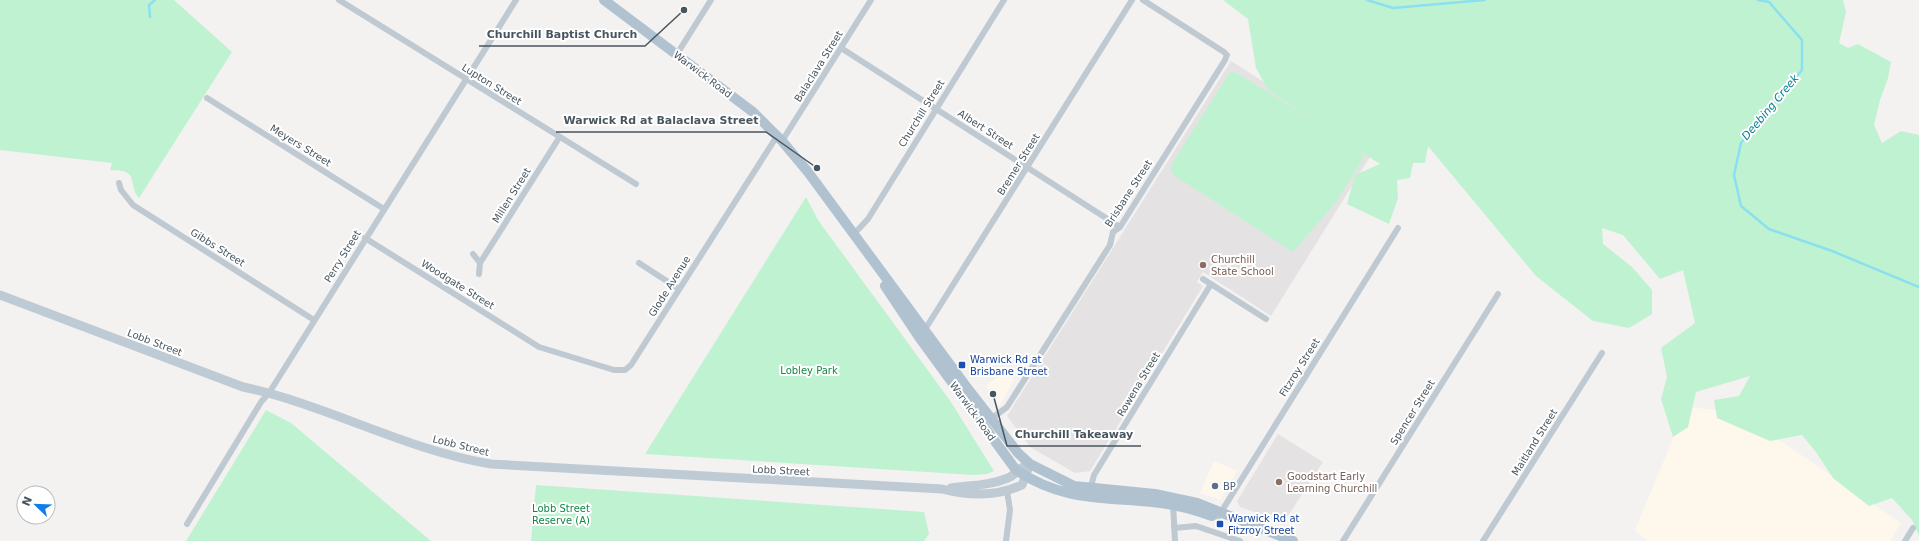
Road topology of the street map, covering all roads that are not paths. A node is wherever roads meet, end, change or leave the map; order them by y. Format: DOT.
graph roads {
  1 [pos="339,0"];
  2 [pos="516,0"];
  3 [pos="604,0"];
  4 [pos="711,0"];
  5 [pos="871,0"];
  6 [pos="1004,0"];
  7 [pos="1132,0"];
  8 [pos="1142,0"];
  9 [pos="841,48"];
  10 [pos="677,54"];
  11 [pos="465,79"];
  12 [pos="207,98"];
  13 [pos="935,109"];
  14 [pos="559,138"];
  15 [pos="779,139"];
  16 [pos="1027,168"];
  17 [pos="119,183"];
  18 [pos="636,184"];
  19 [pos="384,209"];
  20 [pos="1120,226"];
  21 [pos="1398,228"];
  22 [pos="853,234"];
  23 [pos="365,238"];
  24 [pos="473,254"];
  25 [pos="480,263"];
  26 [pos="639,263"];
  27 [pos="479,274"];
  28 [pos="1203,279"];
  29 [pos="1211,284"];
  30 [pos="679,289"];
  31 [pos="1498,294"];
  32 [pos="0,295"];
  33 [pos="1266,319"];
  34 [pos="314,320"];
  35 [pos="922,334"];
  36 [pos="539,347"];
  37 [pos="1602,353"];
  38 [pos="269,393"];
  39 [pos="991,418"];
  40 [pos="1030,464"];
  41 [pos="1016,470"];
  42 [pos="1026,476"];
  43 [pos="942,489"];
  44 [pos="1007,491"];
  45 [pos="1090,493"];
  46 [pos="1173,501"];
  47 [pos="1220,515"];
  48 [pos="187,524"];
  49 [pos="1174,528"];
  50 [pos="1913,528"];
  51 [pos="1006,541"];
  52 [pos="1175,541"];
  53 [pos="1240,541"];
  54 [pos="1293,541"];
  55 [pos="1343,541"];
  56 [pos="1483,541"];
  57 [pos="1905,541"];
  1 -- 11 [label="street, Lupton Street"];
  2 -- 11 [label="street, Perry Street"];
  3 -- 10 [label="main road, Warwick Road"];
  4 -- 10 [label="street"];
  5 -- 9 [label="street, Balaclava Street"];
  6 -- 13 [label="street, Churchill Street"];
  7 -- 16 [label="street, Bremer Street"];
  8 -- 20 [label="street, Brisbane Street"];
  9 -- 13 [label="street, Albert Street"];
  9 -- 15 [label="street, Balaclava Street"];
  10 -- 15 [label="main road, Warwick Road"];
  11 -- 14 [label="street, Lupton Street"];
  11 -- 19 [label="street, Perry Street"];
  12 -- 19 [label="street, Meyers Street"];
  13 -- 16 [label="street, Albert Street"];
  13 -- 22 [label="street, Churchill Street"];
  14 -- 18 [label="street, Lupton Street"];
  14 -- 25 [label="street, Millen Street"];
  15 -- 22 [label="main road, Warwick Road"];
  15 -- 30 [label="street, Glode Avenue"];
  16 -- 20 [label="street, Albert Street"];
  16 -- 35 [label="street, Bremer Street"];
  17 -- 34 [label="street, Gibbs Street"];
  19 -- 23 [label="street, Perry Street"];
  20 -- 39 [label="street, Brisbane Street"];
  21 -- 47 [label="street, Fitzroy Street"];
  22 -- 35 [label="main road, Warwick Road"];
  23 -- 34 [label="street, Perry Street"];
  23 -- 36 [label="street, Woodgate Street"];
  24 -- 25 [label="street"];
  25 -- 27 [label="street, Millen Street"];
  26 -- 30 [label="street"];
  28 -- 29 [label="street"];
  29 -- 33 [label="street"];
  29 -- 45 [label="street, Rowena Street"];
  30 -- 36 [label="street, Glode Avenue"];
  31 -- 55 [label="street, Spencer Street"];
  32 -- 38 [label="main road, Lobb Street"];
  34 -- 38 [label="street, Perry Street"];
  35 -- 39 [label="main road, Warwick Road"];
  35 -- 41 [label="main road, Warwick Road"];
  37 -- 56 [label="street, Maitland Street"];
  38 -- 43 [label="main road, Lobb Street"];
  38 -- 48 [label="street, Perry Street"];
  39 -- 40 [label="main road, Warwick Road"];
  40 -- 41 [label="main road, Lobb Street"];
  40 -- 42 [label="main road, Lobb Street"];
  40 -- 45 [label="main road, Warwick Road"];
  41 -- 42 [label="main road, Warwick Road"];
  41 -- 43 [label="main road, Lobb Street"];
  42 -- 44 [label="main road, Lobb Street"];
  42 -- 45 [label="main road, Warwick Road"];
  43 -- 44 [label="main road, Lobb Street"];
  44 -- 51 [label="street"];
  45 -- 46 [label="main road, Warwick Road"];
  46 -- 47 [label="main road, Warwick Road"];
  46 -- 49 [label="street"];
  47 -- 54 [label="main road, Warwick Road"];
  49 -- 52 [label="street"];
  49 -- 53 [label="street"];
  50 -- 57 [label="street"];
}
